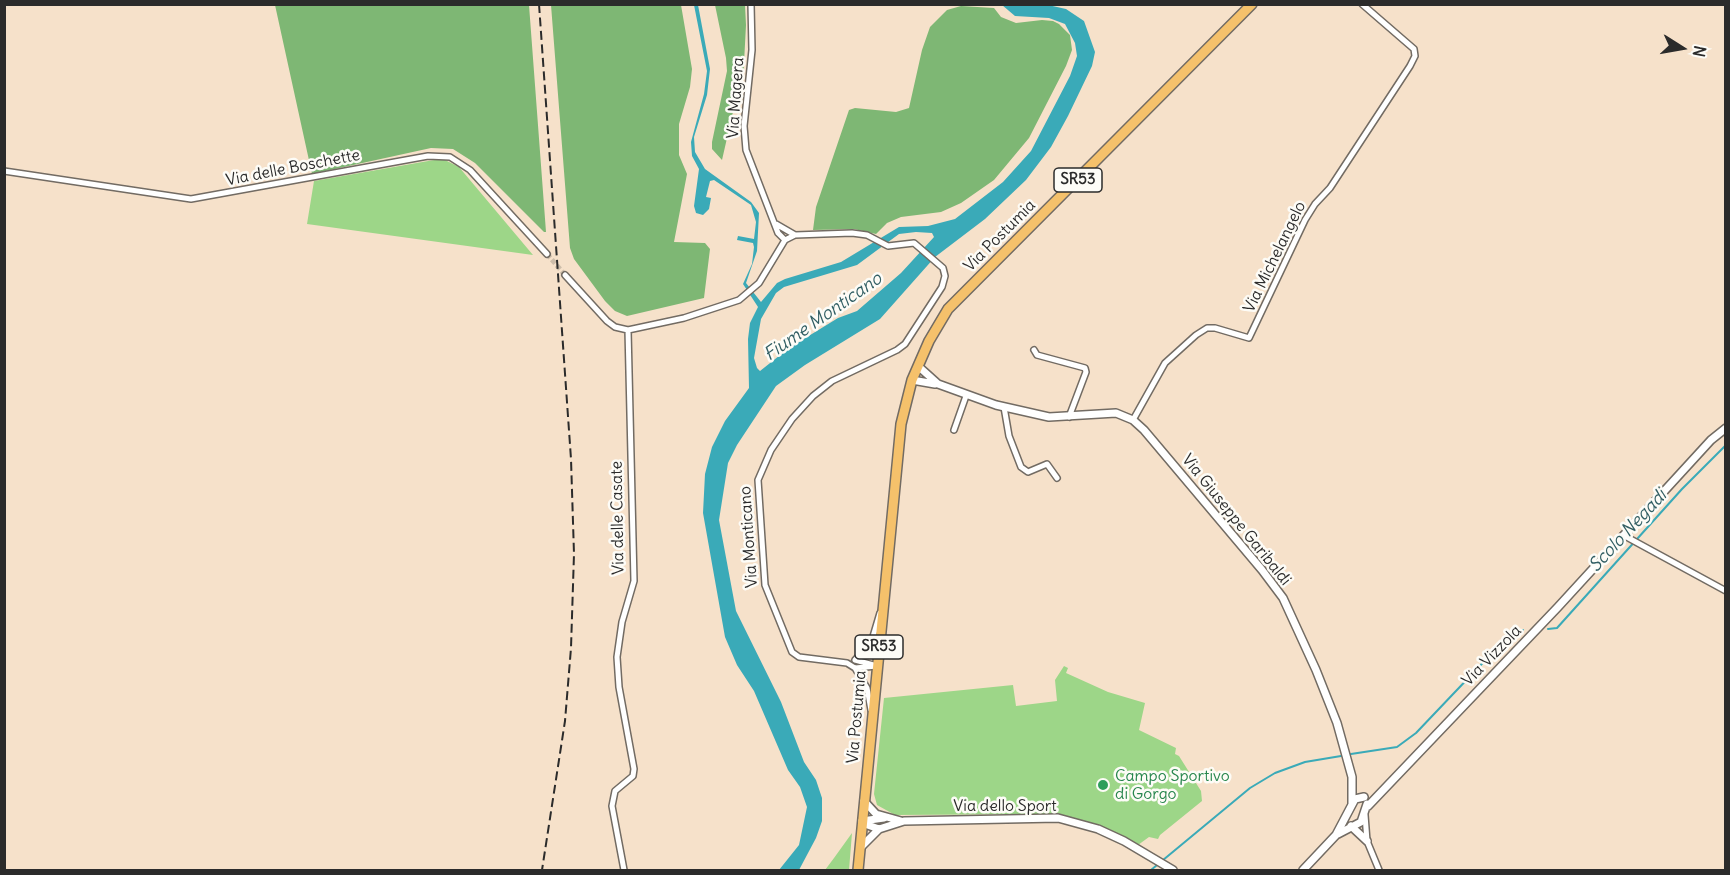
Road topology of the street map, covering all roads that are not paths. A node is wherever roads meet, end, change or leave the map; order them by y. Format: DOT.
graph roads {
  1 [pos="751,4"];
  2 [pos="1252,4"];
  3 [pos="1362,4"];
  4 [pos="4,171"];
  5 [pos="776,224"];
  6 [pos="778,233"];
  7 [pos="795,235"];
  8 [pos="785,240"];
  9 [pos="778,250"];
  10 [pos="547,254"];
  11 [pos="565,275"];
  12 [pos="628,330"];
  13 [pos="1034,350"];
  14 [pos="915,374"];
  15 [pos="938,384"];
  16 [pos="966,396"];
  17 [pos="1004,407"];
  18 [pos="1069,417"];
  19 [pos="1133,420"];
  20 [pos="1725,428"];
  21 [pos="954,430"];
  22 [pos="1057,478"];
  23 [pos="1626,536"];
  24 [pos="1725,591"];
  25 [pos="883,606"];
  26 [pos="855,660"];
  27 [pos="848,663"];
  28 [pos="877,666"];
  29 [pos="855,668"];
  30 [pos="873,713"];
  31 [pos="1352,777"];
  32 [pos="1378,793"];
  33 [pos="1363,796"];
  34 [pos="864,801"];
  35 [pos="1352,804"];
  36 [pos="1368,806"];
  37 [pos="1365,815"];
  38 [pos="887,818"];
  39 [pos="1347,819"];
  40 [pos="904,821"];
  41 [pos="862,822"];
  42 [pos="1352,826"];
  43 [pos="879,829"];
  44 [pos="1336,835"];
  45 [pos="1367,841"];
  46 [pos="860,849"];
  47 [pos="624,870"];
  48 [pos="858,870"];
  49 [pos="1173,870"];
  50 [pos="1303,870"];
  51 [pos="1379,870"];
  1 -- 5 [label="street, Via Magera"];
  2 -- 14 [label="main road, Via Postumia / SR53"];
  3 -- 19 [label="street, Via Michelangelo"];
  4 -- 10 [label="street, Via delle Boschette"];
  5 -- 6 [label="street, Via Magera"];
  5 -- 7 [label="street"];
  6 -- 8 [label="street"];
  6 -- 9 [label="street, Via Magera"];
  7 -- 8 [label="street"];
  7 -- 27 [label="street, Via Monticano"];
  8 -- 9 [label="street"];
  9 -- 12 [label="street"];
  11 -- 12 [label="street"];
  12 -- 47 [label="street, Via delle Casate"];
  13 -- 18 [label="street"];
  14 -- 15 [label="street"];
  14 -- 15 [label="street"];
  14 -- 25 [label="main road, Via Postumia / SR53"];
  15 -- 16 [label="street"];
  16 -- 17 [label="street"];
  16 -- 21 [label="street"];
  17 -- 18 [label="street"];
  17 -- 22 [label="street"];
  18 -- 19 [label="street"];
  19 -- 31 [label="street, Via Giuseppe Garibaldi"];
  20 -- 23 [label="street, Via Vizzola"];
  23 -- 24 [label="street"];
  23 -- 32 [label="street, Via Vizzola"];
  25 -- 26 [label="street"];
  25 -- 28 [label="main road, Via Postumia / SR53"];
  26 -- 27 [label="street"];
  26 -- 28 [label="street"];
  27 -- 29 [label="street, Via Monticano"];
  28 -- 29 [label="street"];
  28 -- 30 [label="main road, Via Postumia / SR53"];
  29 -- 30 [label="street"];
  30 -- 34 [label="main road, Via Postumia / SR53"];
  31 -- 33 [label="street"];
  31 -- 35 [label="street"];
  32 -- 33 [label="street"];
  32 -- 36 [label="street, Via Vizzola"];
  33 -- 35 [label="street"];
  33 -- 36 [label="street"];
  34 -- 38 [label="street"];
  34 -- 41 [label="main road, Via Postumia / SR53"];
  35 -- 39 [label="street"];
  36 -- 37 [label="street, Via Vizzola"];
  37 -- 42 [label="street"];
  37 -- 45 [label="street"];
  38 -- 40 [label="street"];
  38 -- 41 [label="street"];
  39 -- 42 [label="street"];
  39 -- 44 [label="street"];
  40 -- 43 [label="street, Via dello Sport"];
  40 -- 49 [label="street, Via dello Sport"];
  41 -- 43 [label="street"];
  41 -- 46 [label="main road, Via Postumia / SR53"];
  42 -- 44 [label="street"];
  42 -- 45 [label="street"];
  43 -- 46 [label="street"];
  44 -- 50 [label="street"];
  45 -- 51 [label="street"];
  46 -- 48 [label="main road, Via Postumia / SR53"];
}
